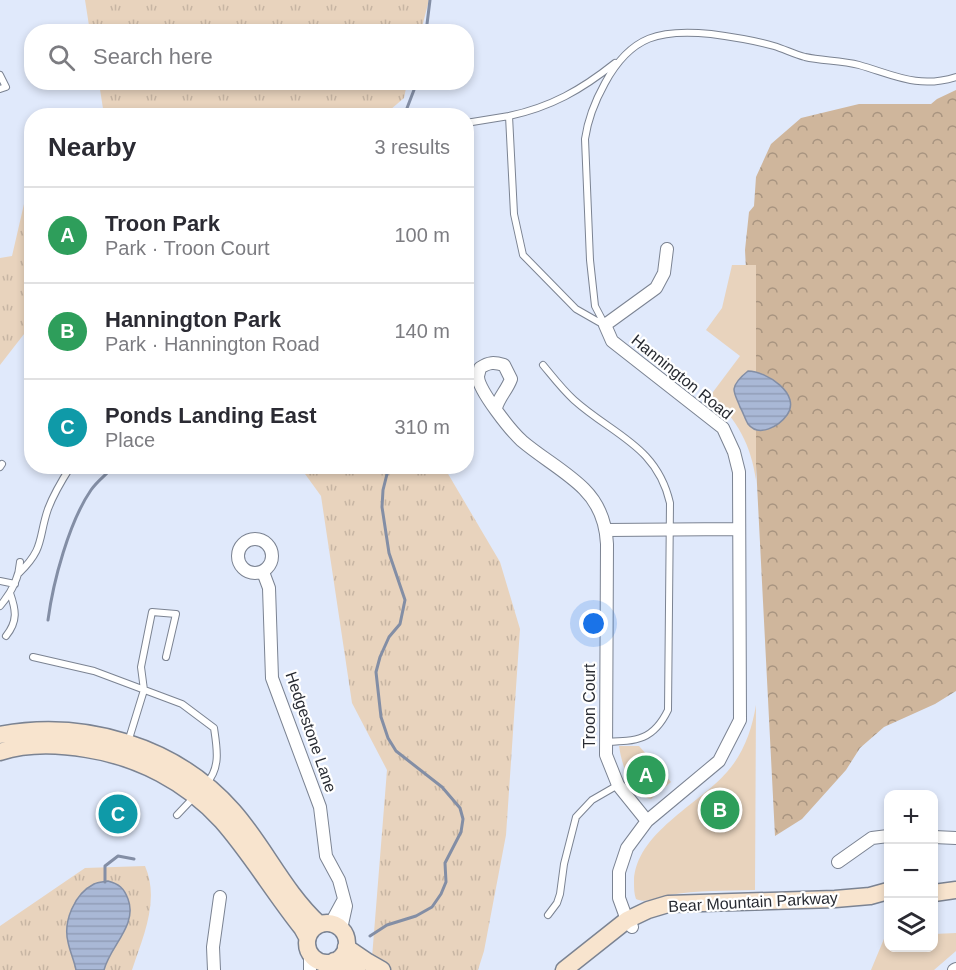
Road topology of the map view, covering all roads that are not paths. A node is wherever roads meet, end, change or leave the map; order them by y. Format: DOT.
graph roads {
  1 [pos="621,58"];
  2 [pos="0,75"];
  3 [pos="956,77"];
  4 [pos="0,89"];
  5 [pos="509,116"];
  6 [pos="474,122"];
  7 [pos="667,249"];
  8 [pos="604,325"];
  9 [pos="543,365"];
  10 [pos="496,408"];
  11 [pos="66,474"];
  12 [pos="670,529"];
  13 [pos="738,529"];
  14 [pos="606,530"];
  15 [pos="20,562"];
  16 [pos="263,572"];
  17 [pos="19,573"];
  18 [pos="0,581"];
  19 [pos="15,584"];
  20 [pos="10,593"];
  21 [pos="0,606"];
  22 [pos="6,636"];
  23 [pos="33,657"];
  24 [pos="166,657"];
  25 [pos="144,690"];
  26 [pos="0,735"];
  27 [pos="605,742"];
  28 [pos="125,750"];
  29 [pos="0,752"];
  30 [pos="618,785"];
  31 [pos="201,790"];
  32 [pos="177,815"];
  33 [pos="647,821"];
  34 [pos="884,836"];
  35 [pos="938,837"];
  36 [pos="956,838"];
  37 [pos="837,862"];
  38 [pos="956,880"];
  39 [pos="938,882"];
  40 [pos="956,890"];
  41 [pos="884,892"];
  42 [pos="938,892"];
  43 [pos="220,897"];
  44 [pos="884,903"];
  45 [pos="548,915"];
  46 [pos="630,923"];
  47 [pos="330,925"];
  48 [pos="307,937"];
  49 [pos="346,947"];
  50 [pos="318,964"];
  51 [pos="214,970"];
  52 [pos="357,970"];
  53 [pos="382,970"];
  54 [pos="564,970"];
  55 [pos="583,970"];
  1 -- 3 [label="lane, Hannington Road"];
  1 -- 5 [label="lane"];
  1 -- 8 [label="lane, Hannington Road"];
  2 -- 4 [label="lane"];
  5 -- 6 [label="lane"];
  5 -- 8 [label="lane"];
  7 -- 8 [label="street"];
  8 -- 13 [label="street, Hannington Road"];
  9 -- 12 [label="lane"];
  10 -- 14 [label="street, Troon Court"];
  11 -- 17 [label="lane"];
  12 -- 13 [label="street"];
  12 -- 14 [label="street"];
  12 -- 27 [label="lane"];
  13 -- 33 [label="street, Hannington Road"];
  14 -- 27 [label="street, Troon Court"];
  15 -- 17 [label="lane"];
  16 -- 47 [label="street, Hedgestone Lane"];
  17 -- 19 [label="lane"];
  18 -- 19 [label="lane"];
  19 -- 20 [label="lane"];
  20 -- 21 [label="lane"];
  20 -- 22 [label="lane"];
  23 -- 25 [label="lane"];
  24 -- 25 [label="lane"];
  25 -- 28 [label="lane"];
  25 -- 31 [label="lane"];
  26 -- 28 [label="street"];
  27 -- 30 [label="street, Troon Court"];
  28 -- 29 [label="street"];
  28 -- 31 [label="street"];
  30 -- 33 [label="street, Troon Court"];
  30 -- 45 [label="lane"];
  31 -- 32 [label="lane"];
  31 -- 47 [label="street"];
  31 -- 48 [label="street"];
  33 -- 46 [label="street, Hannington Road"];
  34 -- 37 [label="street"];
  35 -- 36 [label="street"];
  38 -- 39 [label="street"];
  40 -- 42 [label="street"];
  41 -- 46 [label="street, Bear Mountain Parkway"];
  43 -- 51 [label="street"];
  44 -- 46 [label="street, Bear Mountain Parkway"];
  46 -- 54 [label="street, Bear Mountain Parkway"];
  46 -- 55 [label="street, Bear Mountain Parkway"];
  47 -- 48 [label="street"];
  47 -- 49 [label="street"];
  48 -- 50 [label="street"];
  49 -- 50 [label="street"];
  49 -- 53 [label="street"];
  50 -- 52 [label="street"];
}
